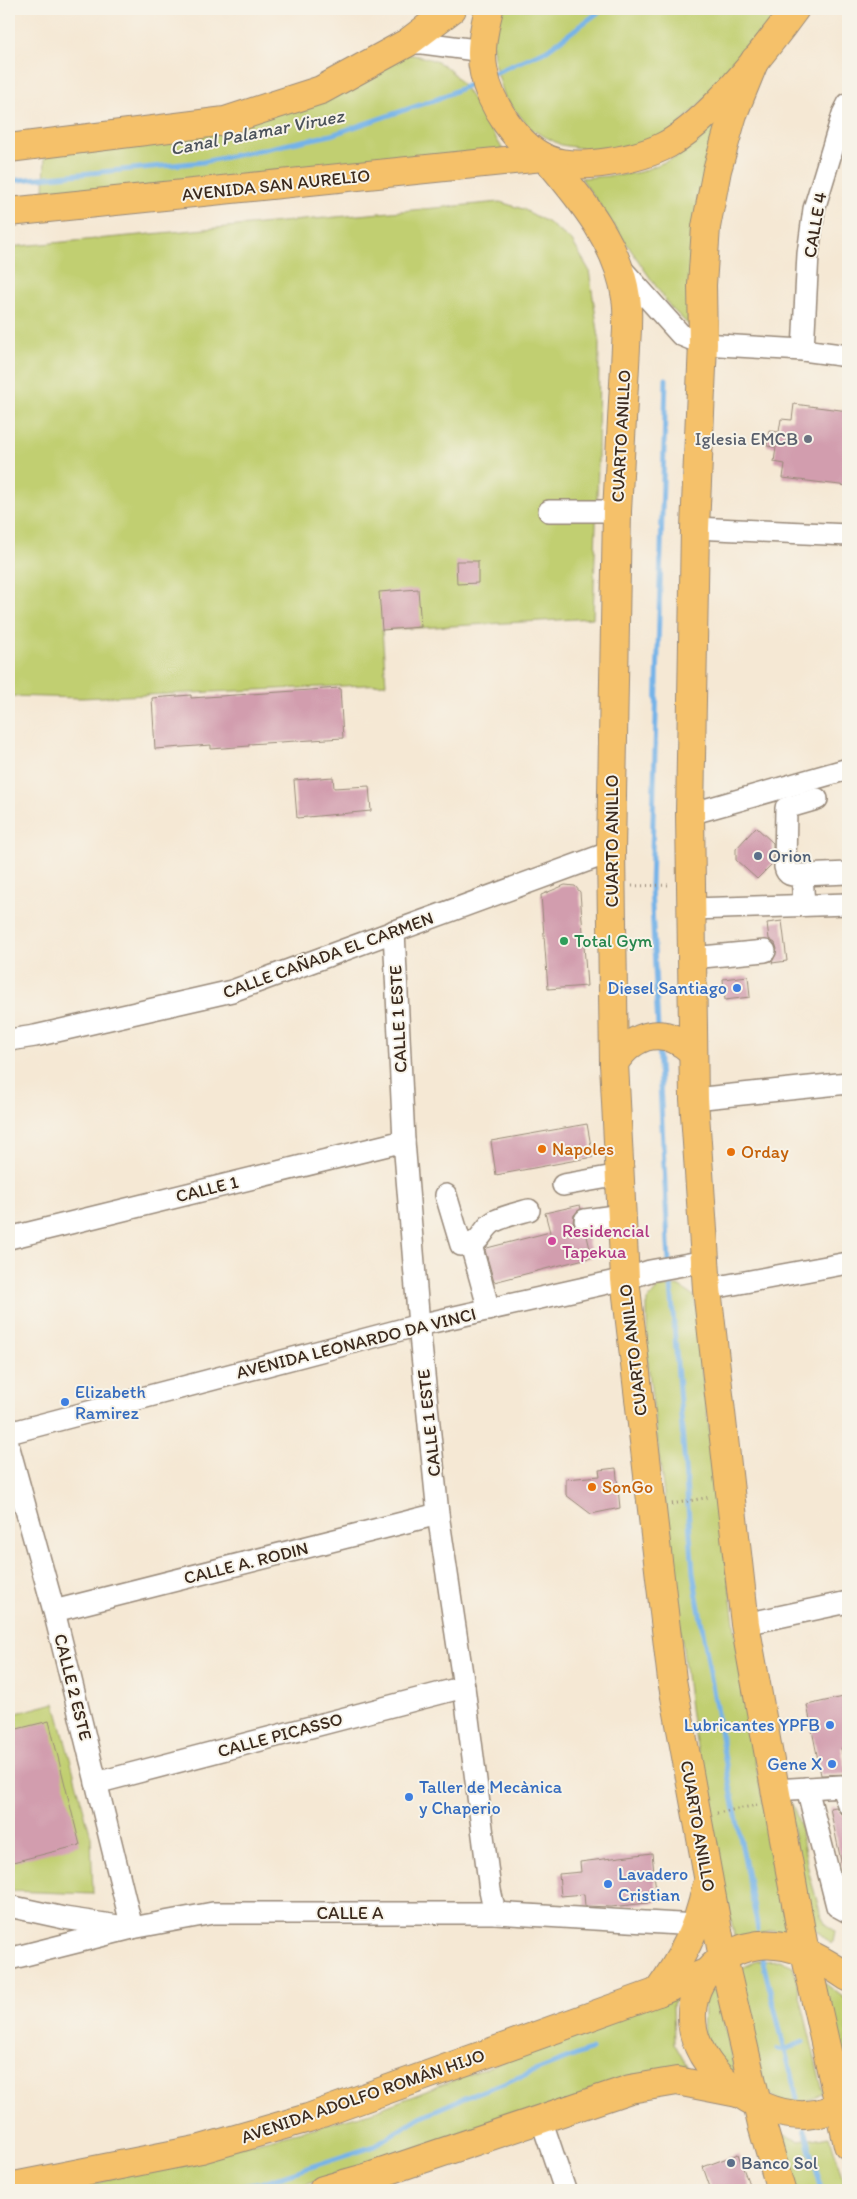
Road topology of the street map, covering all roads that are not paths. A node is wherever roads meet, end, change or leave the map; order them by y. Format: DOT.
graph roads {
  1 [pos="452,9"];
  2 [pos="489,9"];
  3 [pos="795,9"];
  4 [pos="407,43"];
  5 [pos="755,60"];
  6 [pos="483,62"];
  7 [pos="848,104"];
  8 [pos="9,148"];
  9 [pos="546,158"];
  10 [pos="9,212"];
  11 [pos="618,265"];
  12 [pos="703,344"];
  13 [pos="803,350"];
  14 [pos="848,356"];
  15 [pos="549,511"];
  16 [pos="617,511"];
  17 [pos="696,528"];
  18 [pos="848,535"];
  19 [pos="848,769"];
  20 [pos="806,795"];
  21 [pos="690,814"];
  22 [pos="611,852"];
  23 [pos="848,872"];
  24 [pos="802,875"];
  25 [pos="848,904"];
  26 [pos="804,905"];
  27 [pos="692,909"];
  28 [pos="394,931"];
  29 [pos="765,951"];
  30 [pos="692,958"];
  31 [pos="693,1005"];
  32 [pos="613,1019"];
  33 [pos="653,1032"];
  34 [pos="9,1040"];
  35 [pos="693,1052"];
  36 [pos="614,1063"];
  37 [pos="848,1083"];
  38 [pos="694,1099"];
  39 [pos="404,1141"];
  40 [pos="620,1175"];
  41 [pos="563,1185"];
  42 [pos="446,1195"];
  43 [pos="529,1210"];
  44 [pos="622,1216"];
  45 [pos="585,1220"];
  46 [pos="9,1238"];
  47 [pos="471,1245"];
  48 [pos="694,1263"];
  49 [pos="848,1266"];
  50 [pos="638,1275"];
  51 [pos="707,1289"];
  52 [pos="489,1310"];
  53 [pos="419,1325"];
  54 [pos="9,1433"];
  55 [pos="9,1448"];
  56 [pos="438,1514"];
  57 [pos="848,1602"];
  58 [pos="54,1611"];
  59 [pos="745,1624"];
  60 [pos="464,1687"];
  61 [pos="96,1783"];
  62 [pos="807,1788"];
  63 [pos="775,1790"];
  64 [pos="848,1804"];
  65 [pos="708,1877"];
  66 [pos="9,1906"];
  67 [pos="494,1912"];
  68 [pos="848,1912"];
  69 [pos="696,1925"];
  70 [pos="132,1928"];
  71 [pos="804,1953"];
  72 [pos="9,1959"];
  73 [pos="715,1965"];
  74 [pos="848,1977"];
  75 [pos="658,1992"];
  76 [pos="748,2098"];
  77 [pos="844,2104"];
  78 [pos="541,2119"];
  79 [pos="848,2145"];
  80 [pos="371,2184"];
  81 [pos="34,2185"];
  82 [pos="9,2188"];
  83 [pos="322,2190"];
  84 [pos="565,2190"];
  85 [pos="781,2190"];
  1 -- 4 [label="main road"];
  2 -- 6 [label="main road"];
  3 -- 5 [label="main road"];
  4 -- 6 [label="street"];
  4 -- 8 [label="main road"];
  5 -- 9 [label="main road, AVENIDA SAN AURELIO"];
  5 -- 12 [label="main road"];
  6 -- 9 [label="main road, CUARTO ANILLO"];
  7 -- 13 [label="street, CALLE 4"];
  9 -- 10 [label="main road, AVENIDA SAN AURELIO"];
  9 -- 11 [label="main road, CUARTO ANILLO"];
  11 -- 12 [label="street"];
  11 -- 16 [label="main road, CUARTO ANILLO"];
  12 -- 13 [label="street"];
  12 -- 17 [label="main road"];
  13 -- 14 [label="street"];
  15 -- 16 [label="street"];
  16 -- 22 [label="main road, CUARTO ANILLO"];
  17 -- 18 [label="street"];
  17 -- 21 [label="main road"];
  19 -- 20 [label="street"];
  20 -- 21 [label="street"];
  20 -- 24 [label="street"];
  21 -- 27 [label="main road"];
  22 -- 28 [label="street, CALLE CAÑADA EL CARMEN"];
  22 -- 32 [label="main road, CUARTO ANILLO"];
  23 -- 24 [label="street"];
  24 -- 26 [label="street"];
  25 -- 26 [label="street"];
  26 -- 27 [label="street"];
  27 -- 30 [label="main road"];
  28 -- 34 [label="street, CALLE CAÑADA EL CARMEN"];
  28 -- 39 [label="street, CALLE 1 ESTE"];
  29 -- 30 [label="street"];
  30 -- 31 [label="main road"];
  31 -- 33 [label="main road"];
  31 -- 35 [label="main road"];
  32 -- 33 [label="main road"];
  32 -- 36 [label="main road, CUARTO ANILLO"];
  33 -- 35 [label="main road"];
  33 -- 36 [label="main road"];
  35 -- 38 [label="main road"];
  36 -- 40 [label="main road, CUARTO ANILLO"];
  37 -- 38 [label="street"];
  38 -- 48 [label="main road"];
  39 -- 46 [label="street, CALLE 1"];
  39 -- 53 [label="street, CALLE 1 ESTE"];
  40 -- 41 [label="street"];
  40 -- 44 [label="main road, CUARTO ANILLO"];
  42 -- 47 [label="street"];
  43 -- 47 [label="street"];
  44 -- 45 [label="street"];
  44 -- 50 [label="main road, CUARTO ANILLO"];
  47 -- 52 [label="street"];
  48 -- 50 [label="street, AVENIDA LEONARDO DA VINCI"];
  48 -- 51 [label="main road"];
  49 -- 51 [label="street"];
  50 -- 52 [label="street, AVENIDA LEONARDO DA VINCI"];
  50 -- 65 [label="main road, CUARTO ANILLO"];
  51 -- 59 [label="main road"];
  52 -- 53 [label="street, AVENIDA LEONARDO DA VINCI"];
  53 -- 54 [label="street, AVENIDA LEONARDO DA VINCI"];
  53 -- 56 [label="street, CALLE 1 ESTE"];
  55 -- 58 [label="street, CALLE 2 ESTE"];
  56 -- 58 [label="street, CALLE A. RODIN"];
  56 -- 60 [label="street, CALLE 1 ESTE"];
  57 -- 59 [label="street"];
  58 -- 61 [label="street, CALLE 2 ESTE"];
  59 -- 63 [label="main road"];
  60 -- 61 [label="street, CALLE PICASSO"];
  60 -- 67 [label="street, CALLE 1 ESTE"];
  61 -- 70 [label="street, CALLE 2 ESTE"];
  62 -- 63 [label="street"];
  62 -- 64 [label="street"];
  62 -- 68 [label="street"];
  63 -- 71 [label="main road"];
  65 -- 69 [label="main road"];
  65 -- 73 [label="main road, CUARTO ANILLO"];
  66 -- 70 [label="street"];
  67 -- 69 [label="street, CALLE A"];
  67 -- 70 [label="street, CALLE A"];
  69 -- 75 [label="main road"];
  70 -- 72 [label="street, CALLE A"];
  71 -- 73 [label="main road, AVENIDA ADOLFO ROMÁN HIJO"];
  71 -- 74 [label="main road, AVENIDA ADOLFO ROMÁN HIJO"];
  71 -- 77 [label="main road"];
  73 -- 75 [label="main road, AVENIDA ADOLFO ROMÁN HIJO"];
  73 -- 76 [label="main road, CUARTO ANILLO"];
  73 -- 76 [label="main road"];
  75 -- 81 [label="main road, AVENIDA ADOLFO ROMÁN HIJO"];
  76 -- 77 [label="main road"];
  76 -- 78 [label="main road"];
  76 -- 85 [label="main road, CUARTO ANILLO"];
  77 -- 79 [label="main road"];
  78 -- 80 [label="main road"];
  78 -- 84 [label="street"];
  80 -- 83 [label="main road"];
  81 -- 82 [label="main road, AVENIDA ADOLFO ROMÁN HIJO"];
}
